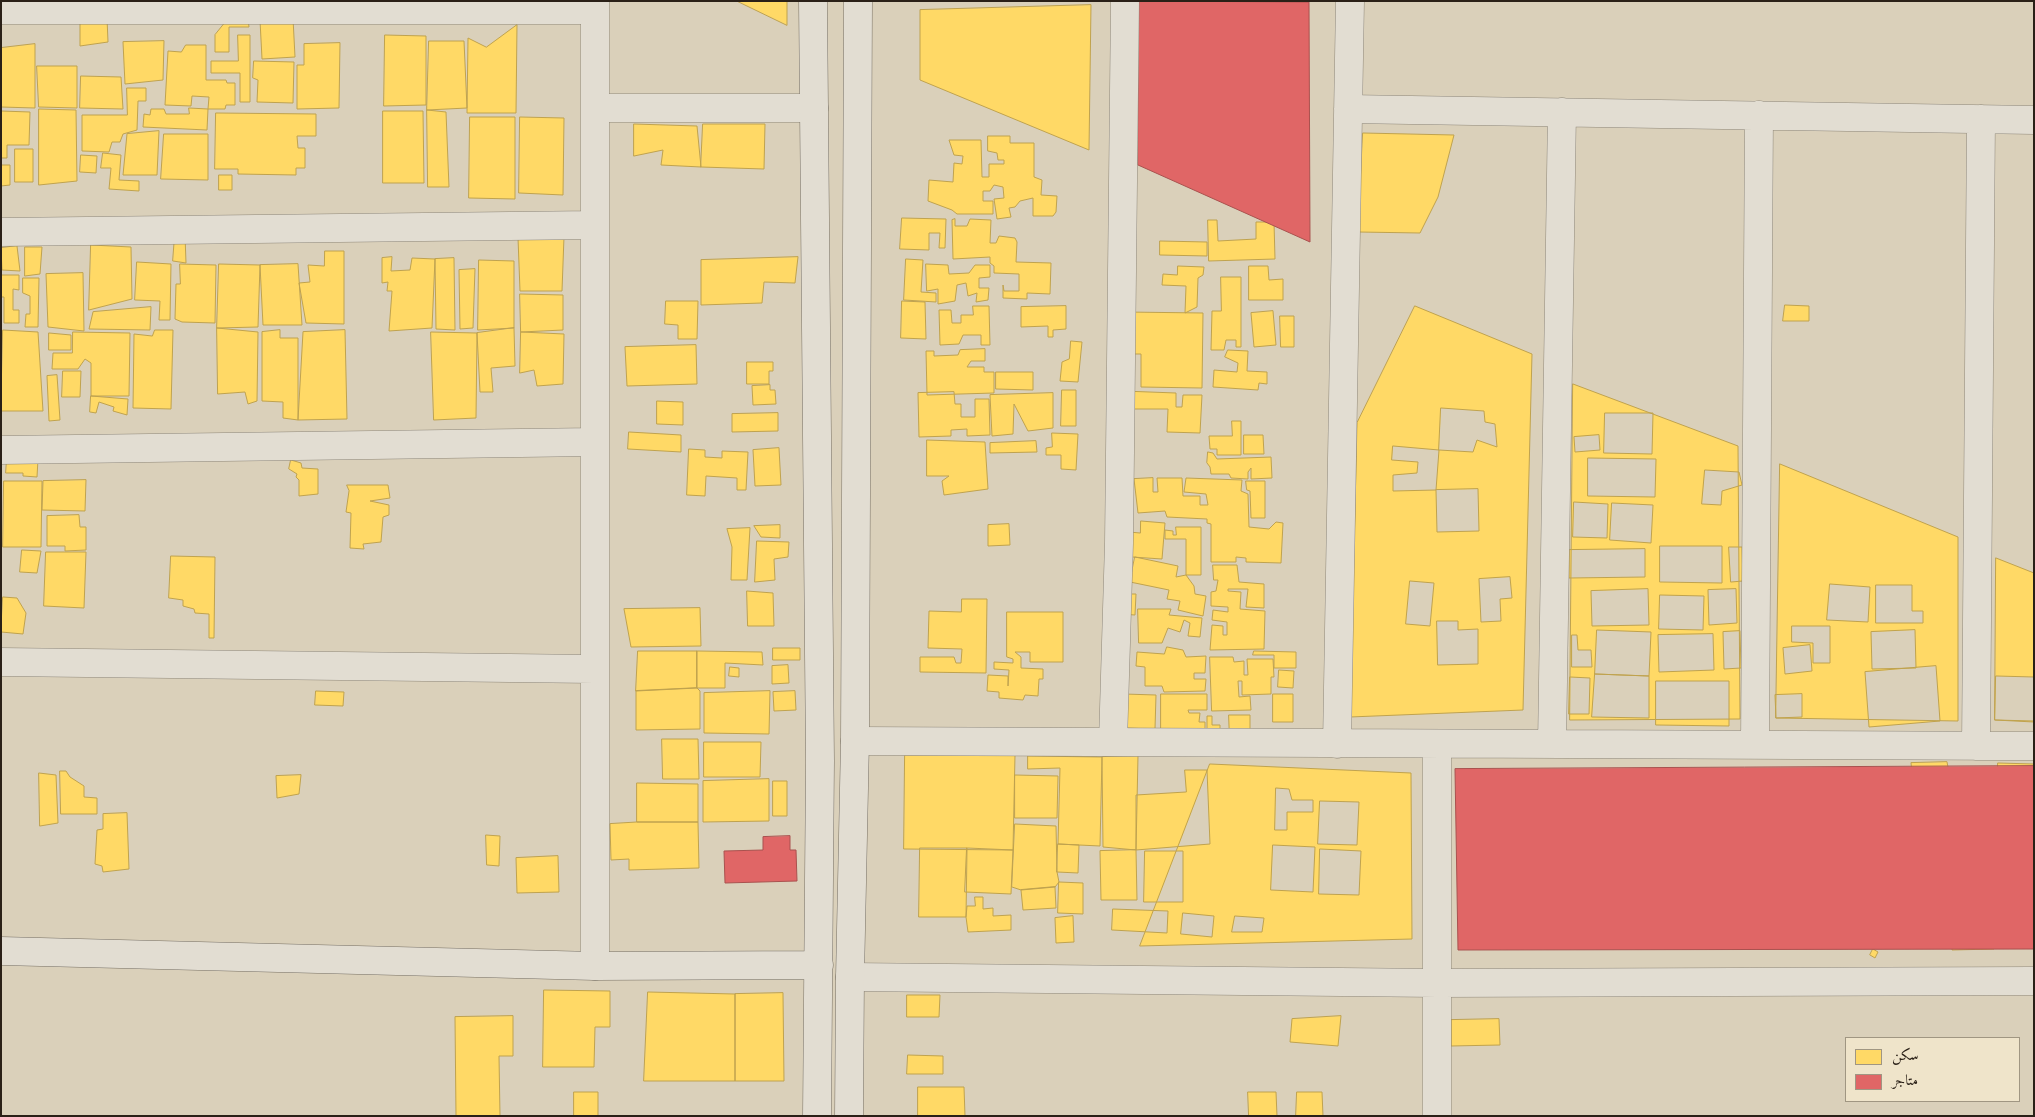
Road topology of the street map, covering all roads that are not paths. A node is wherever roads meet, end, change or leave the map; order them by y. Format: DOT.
graph roads {
  1 [pos="813,1"];
  2 [pos="858,1"];
  3 [pos="1125,1"];
  4 [pos="1350,1"];
  5 [pos="595,6"];
  6 [pos="1,10"];
  7 [pos="594,108"];
  8 [pos="814,108"];
  9 [pos="1348,109"];
  10 [pos="1562,112"];
  11 [pos="1759,115"];
  12 [pos="1981,119"];
  13 [pos="2034,120"];
  14 [pos="815,202"];
  15 [pos="858,204"];
  16 [pos="594,226"];
  17 [pos="1,232"];
  18 [pos="816,276"];
  19 [pos="857,276"];
  20 [pos="594,442"];
  21 [pos="1,450"];
  22 [pos="1,662"];
  23 [pos="594,669"];
  24 [pos="855,741"];
  25 [pos="1113,742"];
  26 [pos="1337,744"];
  27 [pos="1437,744"];
  28 [pos="1552,744"];
  29 [pos="1755,745"];
  30 [pos="1976,746"];
  31 [pos="2034,746"];
  32 [pos="1,950"];
  33 [pos="819,965"];
  34 [pos="595,966"];
  35 [pos="850,977"];
  36 [pos="2034,981"];
  37 [pos="1438,983"];
  38 [pos="817,1116"];
  39 [pos="849,1116"];
  40 [pos="1436,1116"];
  1 -- 8 [label="street"];
  2 -- 15 [label="street"];
  3 -- 25 [label="street"];
  4 -- 9 [label="street"];
  5 -- 6 [label="street"];
  5 -- 7 [label="street"];
  7 -- 8 [label="street"];
  7 -- 16 [label="street"];
  8 -- 14 [label="street"];
  9 -- 10 [label="street"];
  9 -- 26 [label="street"];
  10 -- 11 [label="street"];
  10 -- 28 [label="street"];
  11 -- 12 [label="street"];
  11 -- 29 [label="street"];
  12 -- 13 [label="street"];
  12 -- 30 [label="street"];
  14 -- 15 [label="street"];
  14 -- 18 [label="street"];
  15 -- 19 [label="street"];
  16 -- 17 [label="street"];
  16 -- 20 [label="street"];
  18 -- 19 [label="street"];
  18 -- 33 [label="street"];
  19 -- 24 [label="street"];
  20 -- 21 [label="street"];
  20 -- 23 [label="street"];
  22 -- 23 [label="street"];
  23 -- 34 [label="street"];
  24 -- 25 [label="street"];
  24 -- 35 [label="street"];
  25 -- 26 [label="street"];
  26 -- 27 [label="street"];
  27 -- 28 [label="street"];
  27 -- 37 [label="street"];
  28 -- 29 [label="street"];
  29 -- 30 [label="street"];
  30 -- 31 [label="street"];
  32 -- 34 [label="street"];
  33 -- 34 [label="street"];
  33 -- 38 [label="street"];
  35 -- 37 [label="street"];
  35 -- 39 [label="street"];
  36 -- 37 [label="street"];
  37 -- 40 [label="street"];
}
